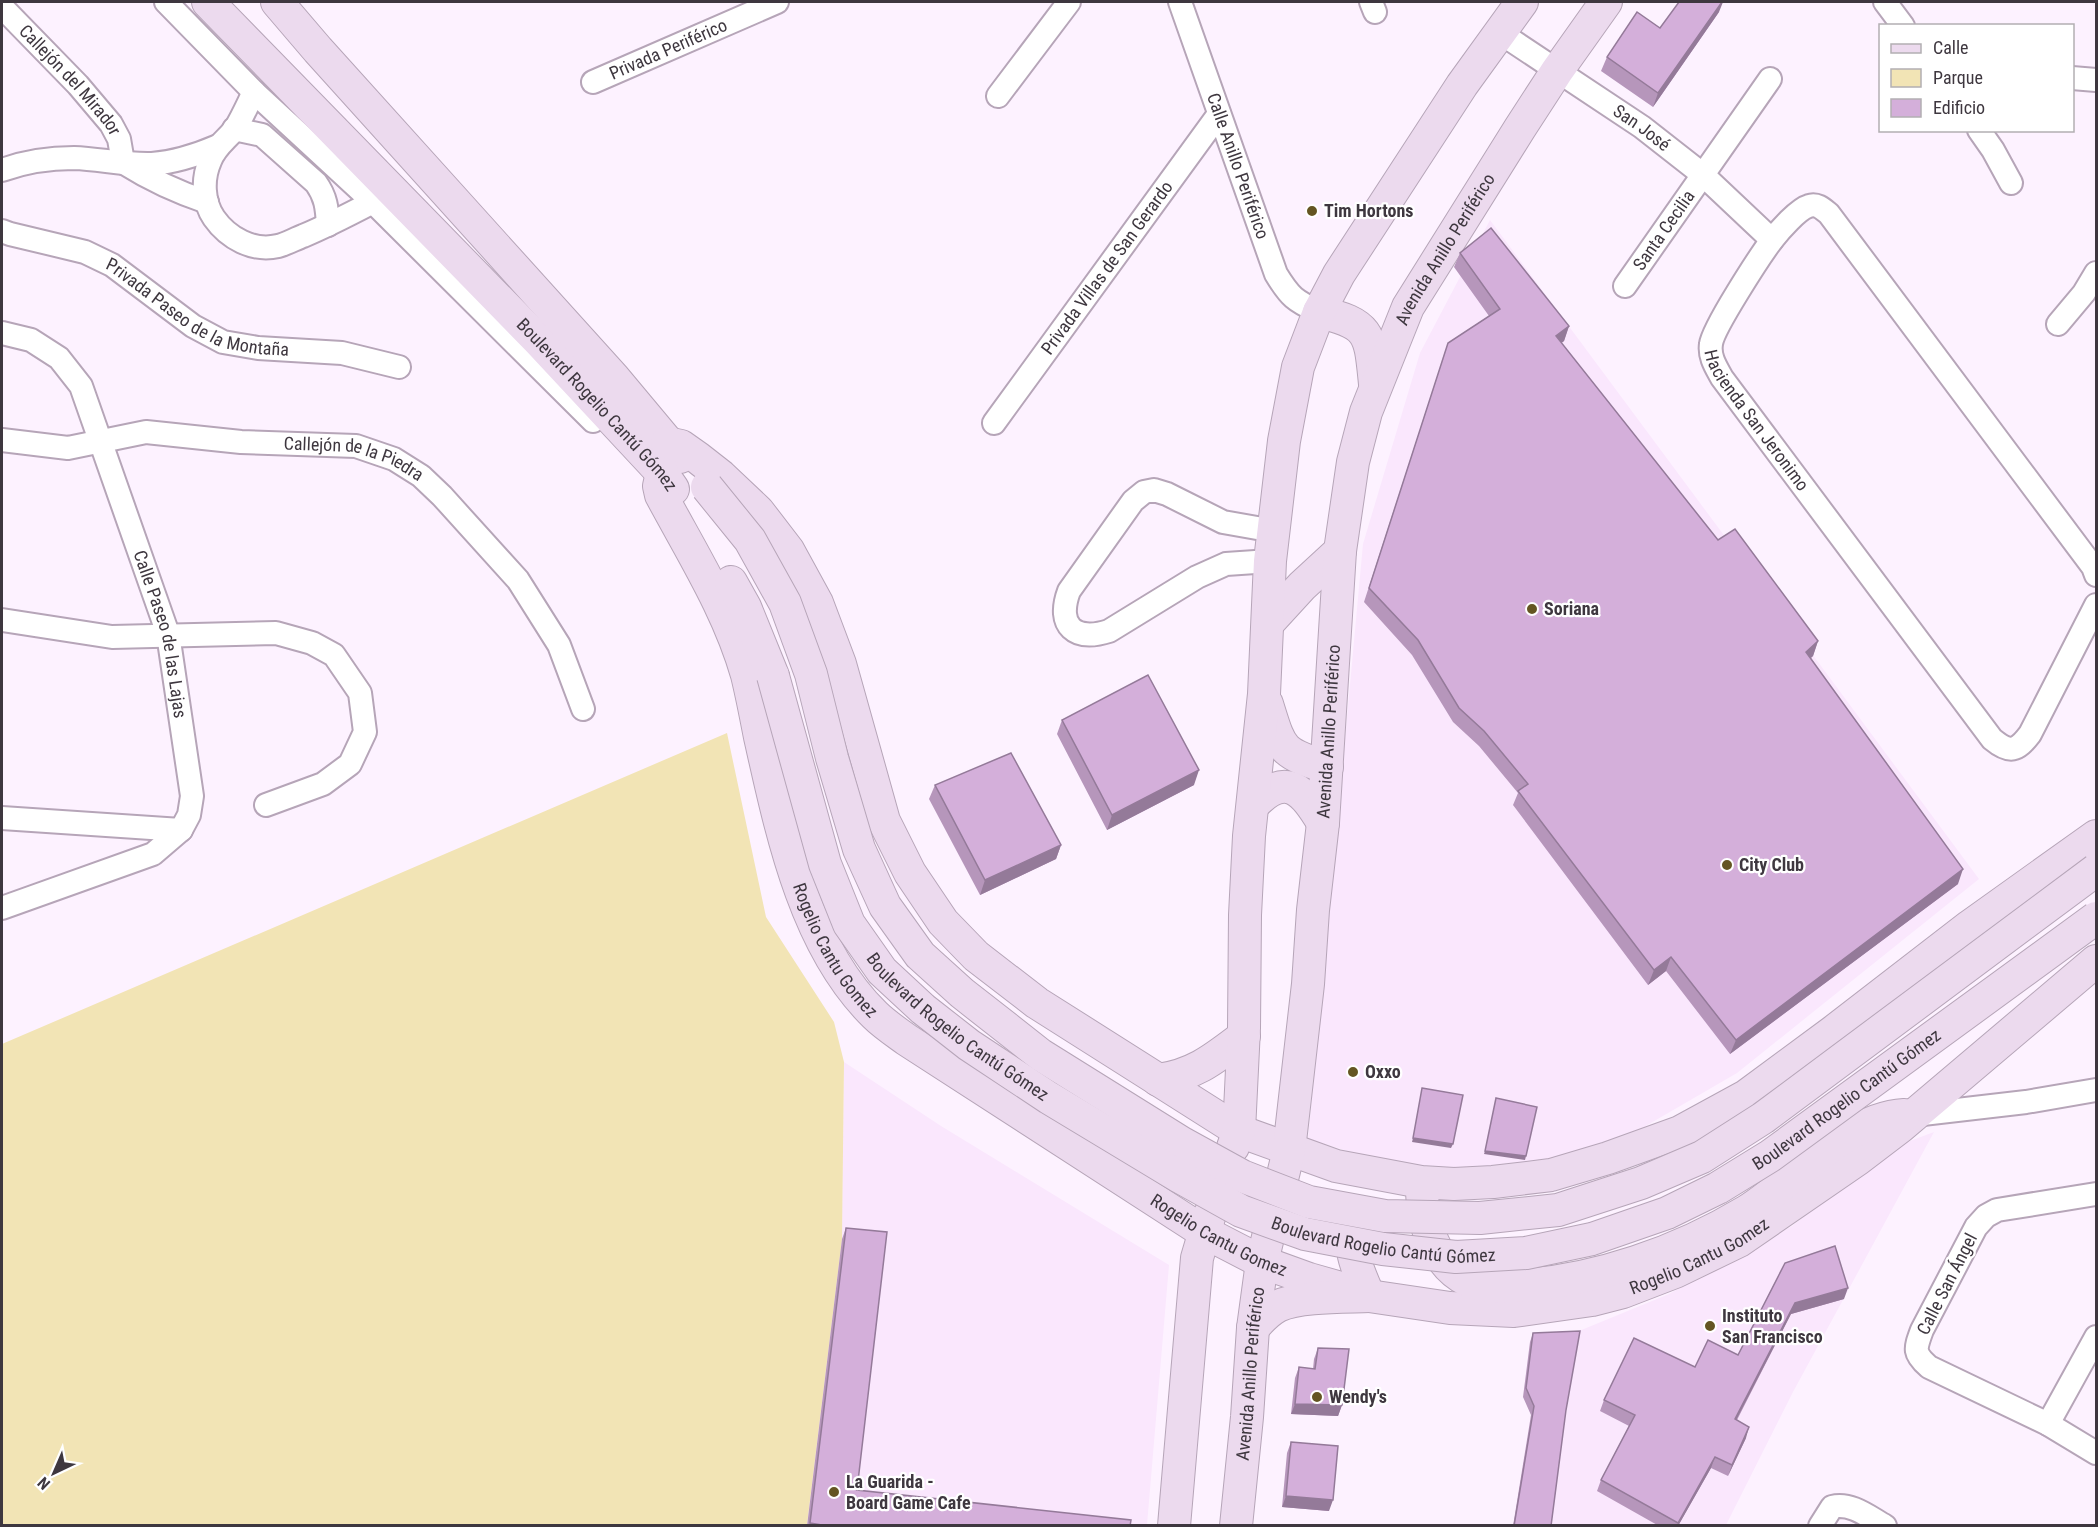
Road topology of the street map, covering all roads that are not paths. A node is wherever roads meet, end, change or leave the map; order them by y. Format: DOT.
graph roads {
  1 [pos="166,2"];
  2 [pos="208,2"];
  3 [pos="277,2"];
  4 [pos="777,2"];
  5 [pos="1069,2"];
  6 [pos="1180,2"];
  7 [pos="1522,2"];
  8 [pos="1606,2"];
  9 [pos="1885,2"];
  10 [pos="2,7"];
  11 [pos="1901,24"];
  12 [pos="1499,32"];
  13 [pos="1557,71"];
  14 [pos="2074,78"];
  15 [pos="1770,79"];
  16 [pos="2097,80"];
  17 [pos="593,82"];
  18 [pos="254,92"];
  19 [pos="998,96"];
  20 [pos="1220,114"];
  21 [pos="234,129"];
  22 [pos="1980,132"];
  23 [pos="218,146"];
  24 [pos="123,162"];
  25 [pos="2,170"];
  26 [pos="1702,174"];
  27 [pos="2012,183"];
  28 [pos="207,202"];
  29 [pos="373,202"];
  30 [pos="328,225"];
  31 [pos="2,231"];
  32 [pos="1772,240"];
  33 [pos="2097,273"];
  34 [pos="1626,286"];
  35 [pos="1319,312"];
  36 [pos="2058,324"];
  37 [pos="2,333"];
  38 [pos="399,367"];
  39 [pos="1375,388"];
  40 [pos="994,423"];
  41 [pos="2,441"];
  42 [pos="100,442"];
  43 [pos="635,443"];
  44 [pos="665,458"];
  45 [pos="1272,546"];
  46 [pos="1340,550"];
  47 [pos="2097,575"];
  48 [pos="2097,605"];
  49 [pos="2,620"];
  50 [pos="1269,622"];
  51 [pos="168,634"];
  52 [pos="1264,694"];
  53 [pos="583,709"];
  54 [pos="1327,767"];
  55 [pos="266,805"];
  56 [pos="1253,805"];
  57 [pos="2,818"];
  58 [pos="1323,823"];
  59 [pos="181,830"];
  60 [pos="2097,836"];
  61 [pos="2097,870"];
  62 [pos="2,908"];
  63 [pos="2097,918"];
  64 [pos="2097,961"];
  65 [pos="1244,1036"];
  66 [pos="1158,1080"];
  67 [pos="2097,1090"];
  68 [pos="1914,1115"];
  69 [pos="1239,1131"];
  70 [pos="1289,1150"];
  71 [pos="1114,1174"];
  72 [pos="1382,1176"];
  73 [pos="1421,1182"];
  74 [pos="2097,1194"];
  75 [pos="1204,1232"];
  76 [pos="1262,1262"];
  77 [pos="1369,1296"];
  78 [pos="1253,1328"];
  79 [pos="2097,1337"];
  80 [pos="2048,1424"];
  81 [pos="2097,1453"];
  82 [pos="1174,1526"];
  83 [pos="1236,1526"];
  84 [pos="1820,1526"];
  85 [pos="1885,1526"];
  1 -- 18 [label="street"];
  2 -- 43 [label="street, Boulevard Rogelio Cantú Gómez"];
  3 -- 44 [label="street, Boulevard Rogelio Cantú Gómez"];
  4 -- 17 [label="street, Privada Periférico"];
  5 -- 19 [label="street"];
  6 -- 20 [label="street, Calle Anillo Periférico"];
  7 -- 12 [label="street"];
  8 -- 13 [label="street, Avenida Anillo Periférico"];
  9 -- 11 [label="street"];
  10 -- 24 [label="street, Callejón del Mirador"];
  12 -- 13 [label="street, San José"];
  12 -- 35 [label="street"];
  13 -- 26 [label="street, San José"];
  13 -- 39 [label="street, Avenida Anillo Periférico"];
  14 -- 16 [label="street"];
  15 -- 26 [label="street, Santa Cecilia"];
  18 -- 21 [label="street"];
  18 -- 29 [label="street"];
  20 -- 35 [label="street, Calle Anillo Periférico"];
  20 -- 40 [label="street, Privada Villas de San Gerardo"];
  21 -- 23 [label="street"];
  21 -- 30 [label="street"];
  22 -- 27 [label="street"];
  23 -- 24 [label="street"];
  23 -- 28 [label="street"];
  24 -- 25 [label="street"];
  24 -- 28 [label="street"];
  26 -- 32 [label="street, San José"];
  26 -- 34 [label="street, Santa Cecilia"];
  28 -- 30 [label="street"];
  29 -- 30 [label="street"];
  29 -- 43 [label="street"];
  31 -- 38 [label="street, Privada Paseo de la Montaña"];
  32 -- 47 [label="street, Hacienda San Jeronimo"];
  32 -- 48 [label="street, Hacienda San Jeronimo"];
  33 -- 36 [label="street"];
  35 -- 39 [label="street"];
  35 -- 45 [label="street"];
  37 -- 42 [label="street, Calle Paseo de las Lajas"];
  39 -- 46 [label="street, Avenida Anillo Periférico"];
  41 -- 42 [label="street, Callejón de la Piedra"];
  42 -- 51 [label="street, Calle Paseo de las Lajas"];
  42 -- 53 [label="street, Callejón de la Piedra"];
  43 -- 44 [label="street, Boulevard Rogelio Cantú Gómez"];
  44 -- 61 [label="street, Boulevard Rogelio Cantú Gómez, bridge"];
  44 -- 63 [label="street, Boulevard Rogelio Cantú Gómez, bridge"];
  44 -- 66 [label="street"];
  44 -- 71 [label="street, Rogelio Cantu Gomez"];
  45 -- 45 [label="street"];
  45 -- 50 [label="street"];
  46 -- 50 [label="street"];
  46 -- 54 [label="street, Avenida Anillo Periférico"];
  49 -- 51 [label="street"];
  50 -- 52 [label="street"];
  51 -- 55 [label="street"];
  51 -- 59 [label="street, Calle Paseo de las Lajas"];
  52 -- 54 [label="street"];
  52 -- 56 [label="street"];
  54 -- 58 [label="street, Avenida Anillo Periférico"];
  56 -- 58 [label="street"];
  56 -- 65 [label="street"];
  57 -- 59 [label="street"];
  58 -- 70 [label="street, Avenida Anillo Periférico"];
  59 -- 62 [label="street"];
  60 -- 73 [label="street"];
  64 -- 68 [label="street, Rogelio Cantu Gomez"];
  65 -- 66 [label="street"];
  65 -- 69 [label="street"];
  66 -- 69 [label="street"];
  66 -- 71 [label="street"];
  67 -- 68 [label="street"];
  68 -- 73 [label="street"];
  68 -- 77 [label="street, Rogelio Cantu Gomez"];
  69 -- 70 [label="street"];
  69 -- 75 [label="street"];
  70 -- 72 [label="street"];
  70 -- 76 [label="street, Avenida Anillo Periférico"];
  71 -- 75 [label="street, Rogelio Cantu Gomez"];
  72 -- 73 [label="street"];
  72 -- 77 [label="street"];
  74 -- 80 [label="street, Calle San Ángel"];
  75 -- 76 [label="street, Rogelio Cantu Gomez"];
  75 -- 82 [label="street"];
  76 -- 77 [label="street, Rogelio Cantu Gomez"];
  76 -- 78 [label="street, Avenida Anillo Periférico"];
  77 -- 78 [label="street"];
  78 -- 83 [label="street, Avenida Anillo Periférico"];
  79 -- 80 [label="street"];
  80 -- 81 [label="street, Calle San Ángel"];
  84 -- 85 [label="street"];
}
